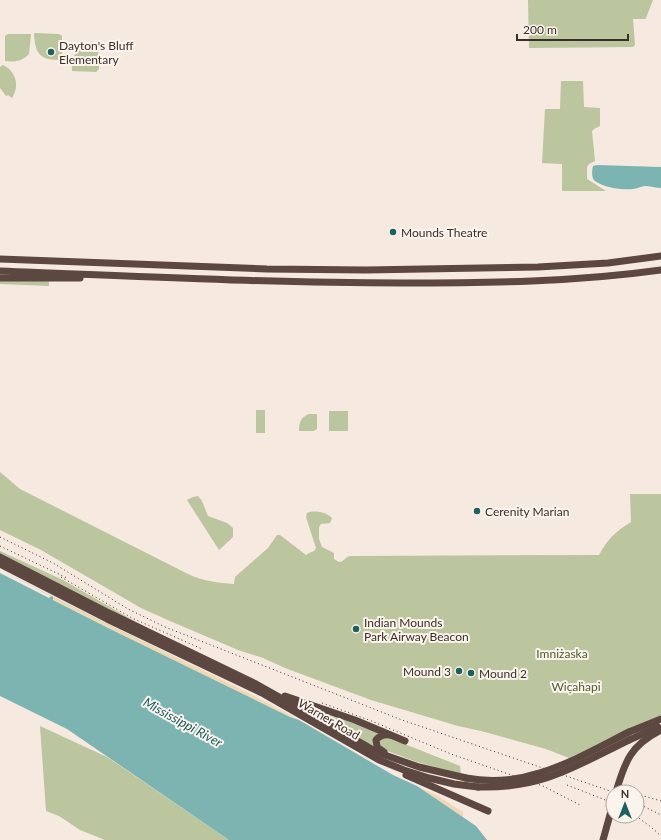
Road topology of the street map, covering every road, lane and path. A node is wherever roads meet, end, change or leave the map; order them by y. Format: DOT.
graph roads {
  1 [pos="0,254"];
  2 [pos="661,256"];
  3 [pos="0,259"];
  4 [pos="154,264"];
  5 [pos="0,270"];
  6 [pos="661,270"];
  7 [pos="142,277"];
  8 [pos="0,278"];
  9 [pos="0,557"];
  10 [pos="0,564"];
  11 [pos="256,684"];
  12 [pos="661,719"];
  13 [pos="661,726"];
  14 [pos="661,730"];
  15 [pos="629,736"];
  16 [pos="364,752"];
  17 [pos="411,765"];
  18 [pos="619,784"];
  19 [pos="488,811"];
  20 [pos="607,824"];
  21 [pos="603,840"];
  1 -- 4 [label="highway"];
  2 -- 4 [label="highway"];
  3 -- 4 [label="highway"];
  5 -- 7 [label="highway"];
  6 -- 7 [label="highway"];
  7 -- 8 [label="highway"];
  9 -- 11 [label="highway, Warner Road"];
  10 -- 16 [label="highway, Warner Road"];
  11 -- 17 [label="highway, Warner Road"];
  11 -- 17 [label="highway"];
  12 -- 15 [label="highway, Warner Road"];
  13 -- 15 [label="highway, Warner Road"];
  14 -- 18 [label="highway"];
  15 -- 16 [label="highway, Warner Road, bridge"];
  15 -- 17 [label="highway, Warner Road, bridge"];
  16 -- 19 [label="highway"];
  20 -- 21 [label="highway"];
}
